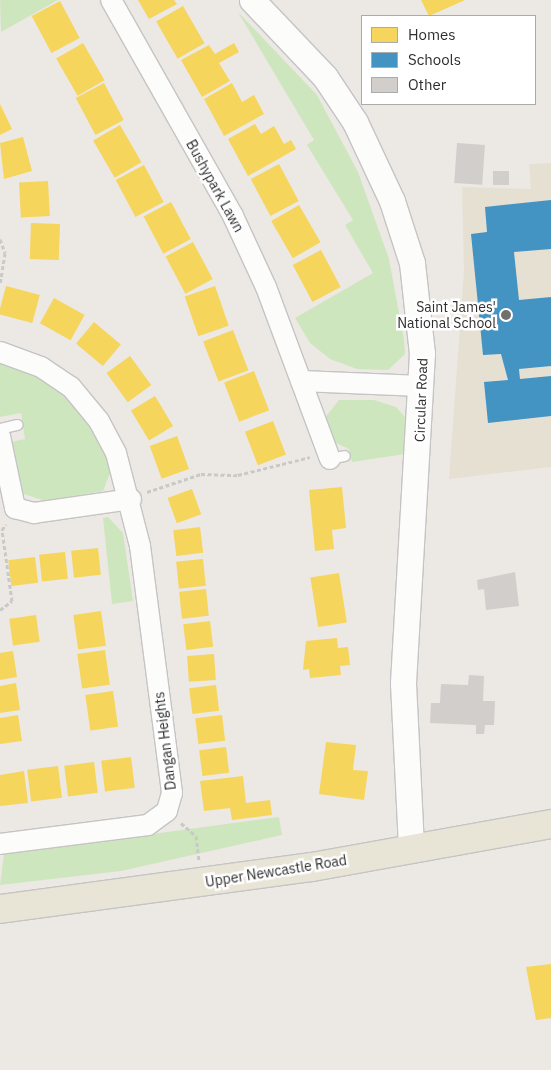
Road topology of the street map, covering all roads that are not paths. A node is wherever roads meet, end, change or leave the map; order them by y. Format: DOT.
graph roads {
  1 [pos="111,0"];
  2 [pos="252,0"];
  3 [pos="0,352"];
  4 [pos="301,381"];
  5 [pos="421,386"];
  6 [pos="18,425"];
  7 [pos="0,429"];
  8 [pos="0,436"];
  9 [pos="334,455"];
  10 [pos="131,499"];
  11 [pos="551,824"];
  12 [pos="0,844"];
  13 [pos="412,849"];
  14 [pos="0,909"];
  1 -- 4 [label="street, Bushypark Lawn"];
  2 -- 5 [label="street, Circular Road"];
  3 -- 10 [label="street, Dangan Heights"];
  4 -- 5 [label="street"];
  4 -- 9 [label="street, Bushypark Lawn"];
  5 -- 13 [label="street, Circular Road"];
  6 -- 7 [label="lane"];
  8 -- 10 [label="street"];
  10 -- 12 [label="street, Dangan Heights"];
  11 -- 13 [label="main road, Upper Newcastle Road"];
  13 -- 14 [label="main road, Upper Newcastle Road"];
}
